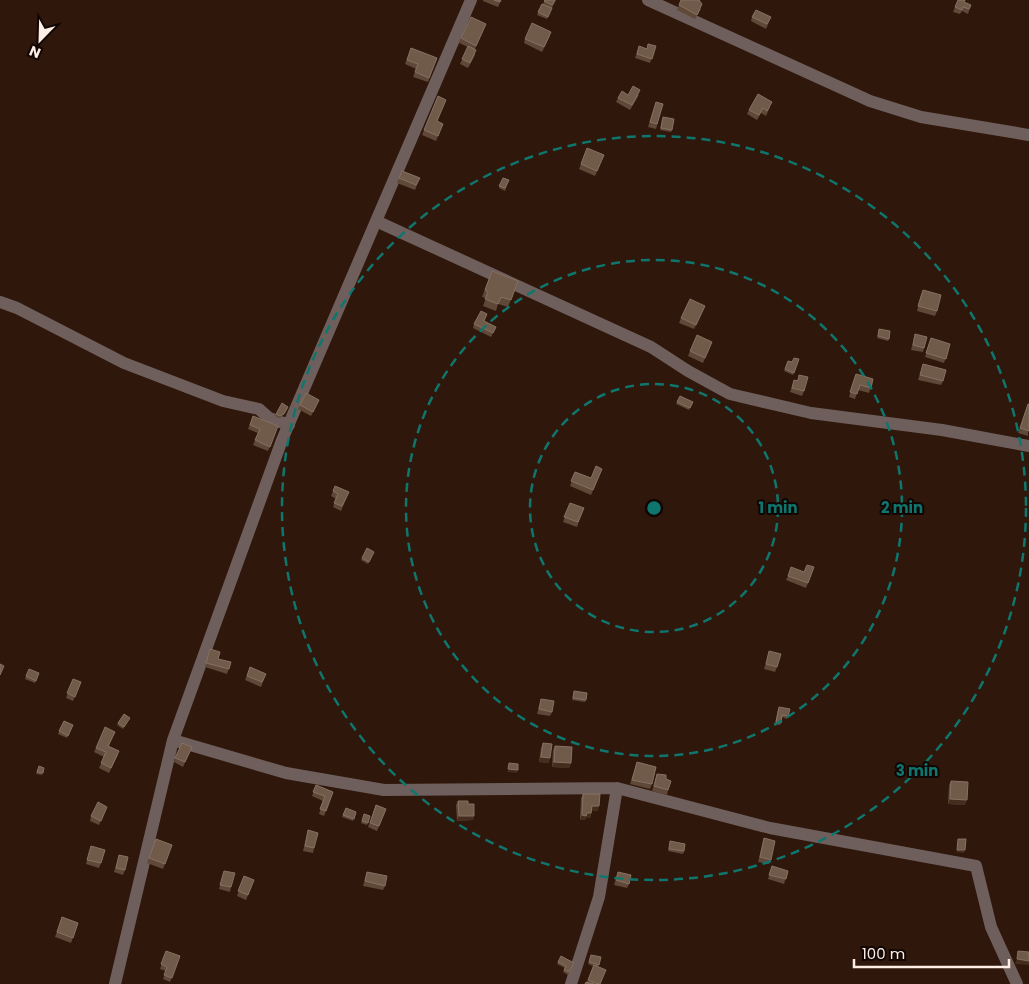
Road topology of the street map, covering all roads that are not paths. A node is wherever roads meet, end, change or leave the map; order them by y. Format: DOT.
graph roads {
  1 [pos="471,0"];
  2 [pos="648,0"];
  3 [pos="1029,134"];
  4 [pos="376,220"];
  5 [pos="0,302"];
  6 [pos="289,425"];
  7 [pos="1029,446"];
  8 [pos="173,740"];
  9 [pos="616,788"];
  10 [pos="115,984"];
  11 [pos="571,984"];
  12 [pos="1016,984"];
  1 -- 4 [label="street"];
  2 -- 3 [label="street"];
  4 -- 6 [label="street"];
  4 -- 7 [label="street"];
  5 -- 6 [label="street"];
  6 -- 8 [label="street"];
  8 -- 9 [label="street"];
  8 -- 10 [label="street"];
  9 -- 11 [label="street"];
  9 -- 12 [label="street"];
}
